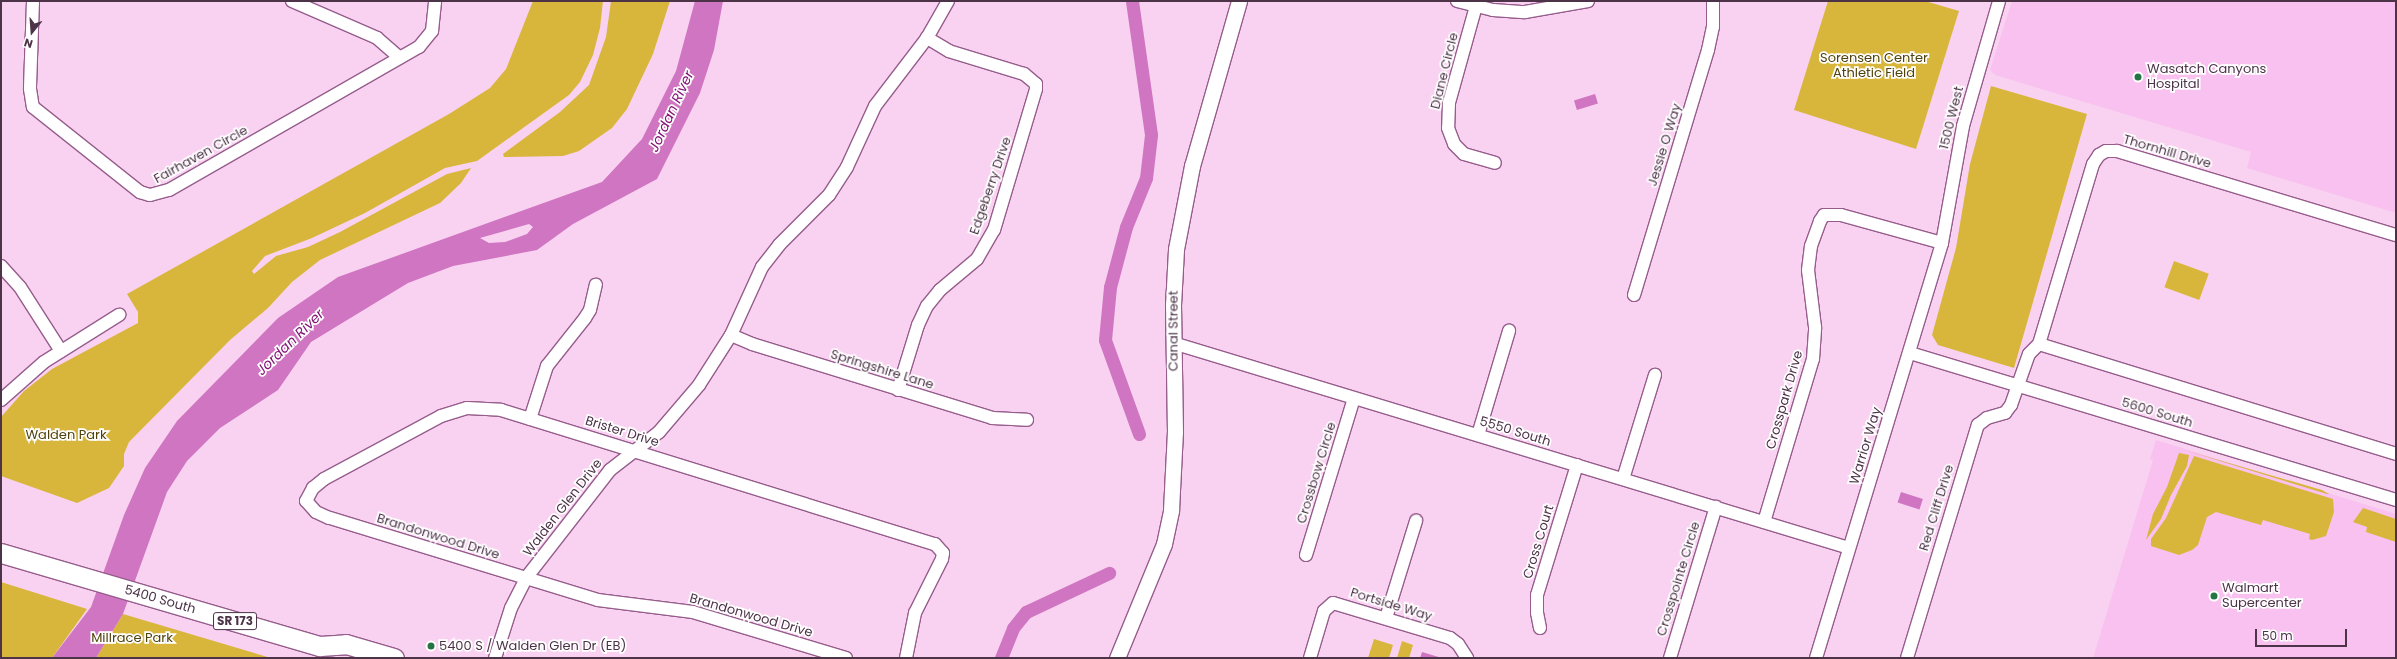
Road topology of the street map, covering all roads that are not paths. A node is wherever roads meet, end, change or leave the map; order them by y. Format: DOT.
graph roads {
  1 [pos="33,1"];
  2 [pos="292,1"];
  3 [pos="435,1"];
  4 [pos="948,1"];
  5 [pos="1239,1"];
  6 [pos="1457,1"];
  7 [pos="1588,1"];
  8 [pos="1712,1"];
  9 [pos="2000,1"];
  10 [pos="1476,6"];
  11 [pos="927,38"];
  12 [pos="400,58"];
  13 [pos="1494,163"];
  14 [pos="2396,235"];
  15 [pos="1942,243"];
  16 [pos="1,266"];
  17 [pos="596,285"];
  18 [pos="1634,295"];
  19 [pos="119,315"];
  20 [pos="1509,331"];
  21 [pos="731,335"];
  22 [pos="1173,343"];
  23 [pos="2039,344"];
  24 [pos="61,351"];
  25 [pos="1910,353"];
  26 [pos="1655,375"];
  27 [pos="2019,386"];
  28 [pos="898,390"];
  29 [pos="1354,398"];
  30 [pos="1,400"];
  31 [pos="530,419"];
  32 [pos="1027,420"];
  33 [pos="1478,435"];
  34 [pos="633,450"];
  35 [pos="2396,454"];
  36 [pos="1577,465"];
  37 [pos="1623,479"];
  38 [pos="2396,500"];
  39 [pos="306,501"];
  40 [pos="1716,508"];
  41 [pos="1416,521"];
  42 [pos="1764,522"];
  43 [pos="1849,548"];
  44 [pos="1,553"];
  45 [pos="1306,555"];
  46 [pos="526,578"];
  47 [pos="1386,618"];
  48 [pos="1540,628"];
  49 [pos="326,652"];
  50 [pos="394,658"];
  51 [pos="495,658"];
  52 [pos="846,658"];
  53 [pos="906,658"];
  54 [pos="1117,658"];
  55 [pos="1310,658"];
  56 [pos="1467,658"];
  57 [pos="1670,658"];
  58 [pos="1816,658"];
  59 [pos="1907,658"];
  1 -- 12 [label="street, Fairhaven Circle"];
  2 -- 12 [label="street"];
  3 -- 12 [label="street, Fairhaven Circle"];
  4 -- 11 [label="street, Walden Glen Drive"];
  5 -- 22 [label="street, Canal Street"];
  6 -- 10 [label="street"];
  7 -- 10 [label="street"];
  8 -- 18 [label="street, Jessie O Way"];
  9 -- 15 [label="street, 1500 West"];
  10 -- 13 [label="street, Diane Circle"];
  11 -- 21 [label="street, Walden Glen Drive"];
  11 -- 28 [label="street, Edgeberry Drive"];
  14 -- 23 [label="street, Thornhill Drive"];
  15 -- 25 [label="street, Warrior Way"];
  15 -- 42 [label="street, Crosspark Drive"];
  16 -- 24 [label="street"];
  17 -- 31 [label="street"];
  19 -- 24 [label="street"];
  20 -- 33 [label="street"];
  21 -- 28 [label="street, Springshire Lane"];
  21 -- 34 [label="street, Walden Glen Drive"];
  22 -- 29 [label="street, 5550 South"];
  22 -- 54 [label="street, Canal Street"];
  23 -- 27 [label="street, Thornhill Drive"];
  23 -- 35 [label="street"];
  24 -- 30 [label="street"];
  25 -- 27 [label="street, 5600 South"];
  25 -- 43 [label="street, Warrior Way"];
  26 -- 37 [label="street"];
  27 -- 38 [label="street, 5600 South"];
  27 -- 59 [label="street, Red Cliff Drive"];
  28 -- 32 [label="street, Springshire Lane"];
  29 -- 33 [label="street, 5550 South"];
  29 -- 45 [label="street, Crossbow Circle"];
  31 -- 34 [label="street, Brister Drive"];
  31 -- 39 [label="street, Brister Drive"];
  33 -- 36 [label="street, 5550 South"];
  34 -- 46 [label="street, Walden Glen Drive"];
  34 -- 53 [label="street, Brister Drive"];
  36 -- 37 [label="street, 5550 South"];
  36 -- 48 [label="street, Cross Court"];
  37 -- 40 [label="street, 5550 South"];
  39 -- 46 [label="street, Brandonwood Drive"];
  40 -- 42 [label="street, 5550 South"];
  40 -- 57 [label="street, Crosspointe Circle"];
  41 -- 47 [label="street"];
  42 -- 43 [label="street, 5550 South"];
  43 -- 58 [label="street, Warrior Way"];
  44 -- 49 [label="main road, 5400 South / SR 173"];
  46 -- 51 [label="street, Walden Glen Drive"];
  46 -- 52 [label="street, Brandonwood Drive"];
  47 -- 55 [label="street, Portside Way"];
  47 -- 56 [label="street, Portside Way"];
  49 -- 50 [label="main road, 5400 South / SR 173"];
}
